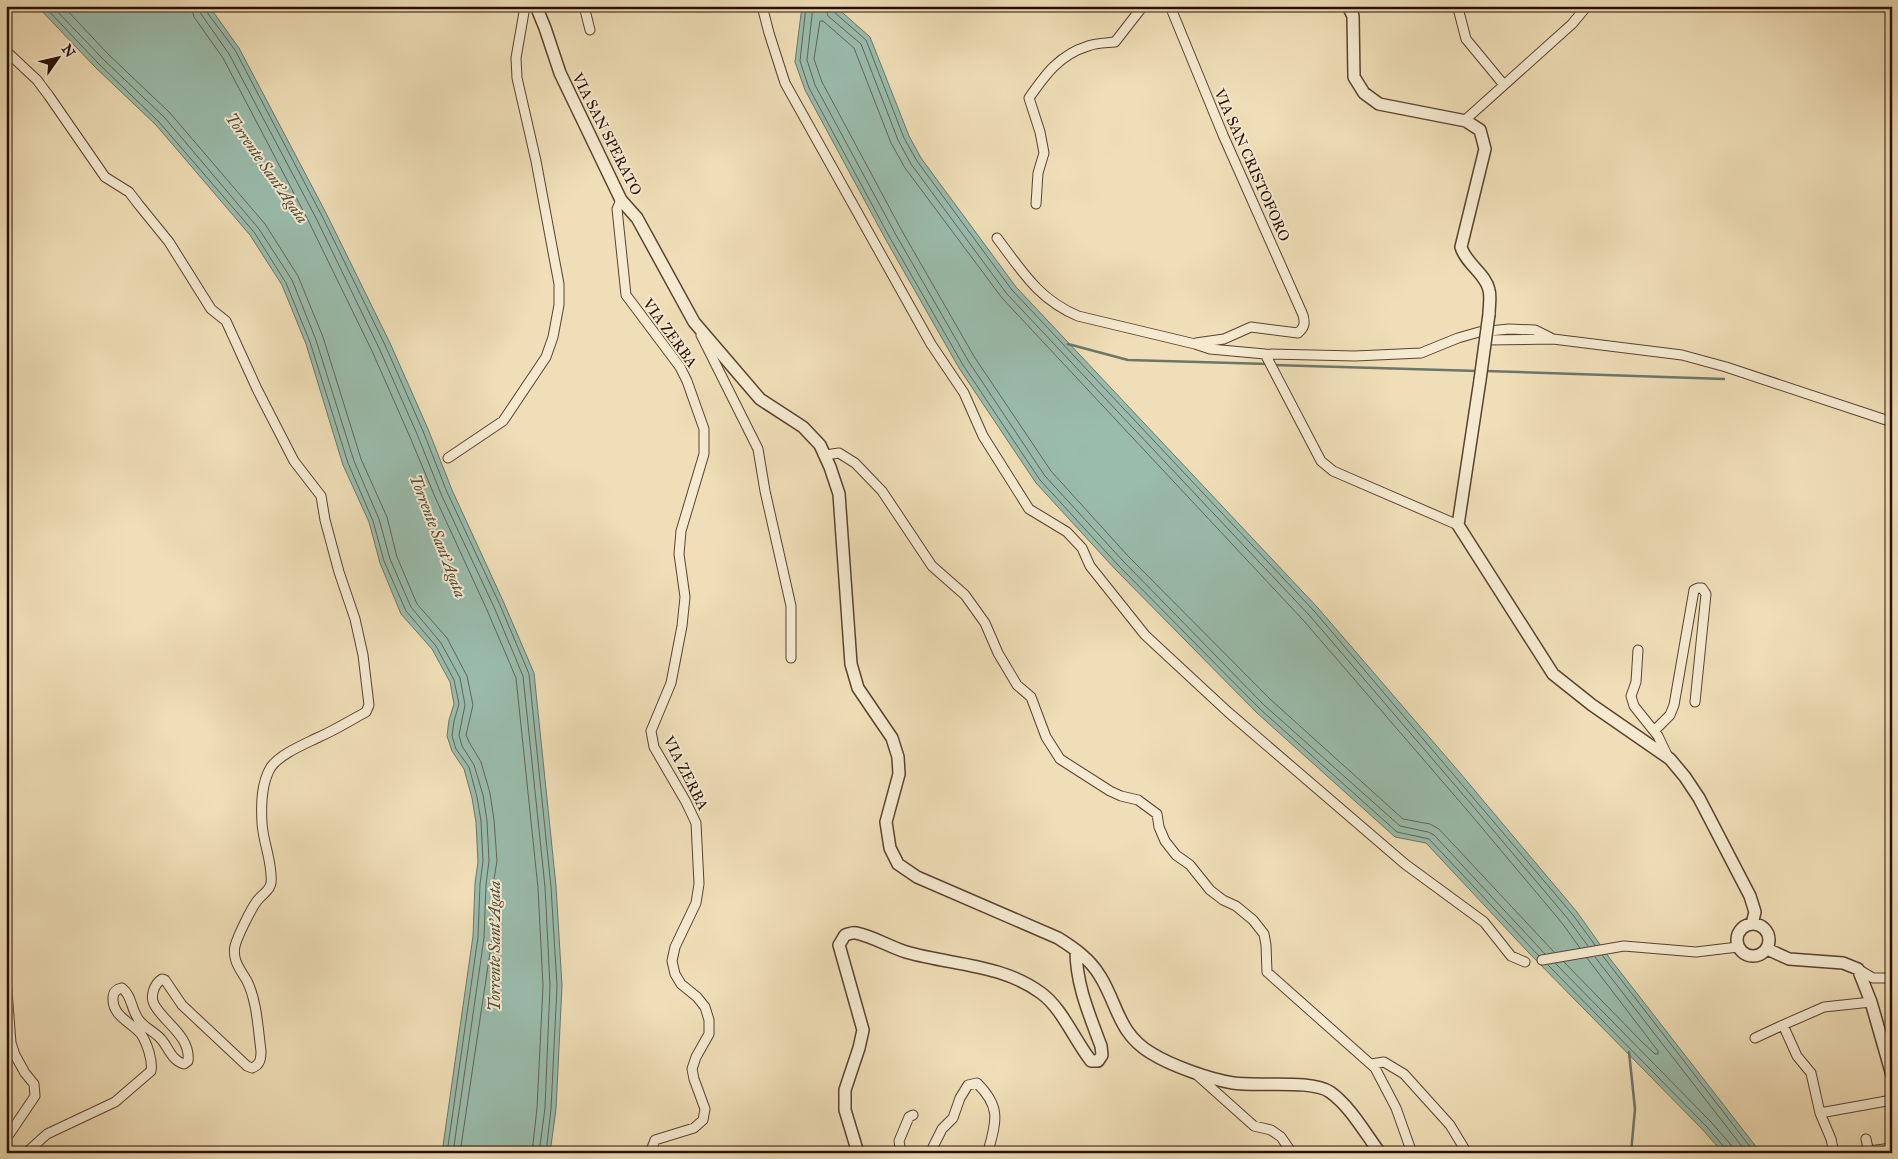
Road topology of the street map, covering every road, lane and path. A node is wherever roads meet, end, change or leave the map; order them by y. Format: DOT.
graph roads {
  1 [pos="522,6"];
  2 [pos="536,6"];
  3 [pos="584,6"];
  4 [pos="762,6"];
  5 [pos="1143,6"];
  6 [pos="1170,6"];
  7 [pos="1462,6"];
  8 [pos="1587,6"];
  9 [pos="1350,7"];
  10 [pos="590,30"];
  11 [pos="6,51"];
  12 [pos="1504,85"];
  13 [pos="1464,121"];
  14 [pos="620,200"];
  15 [pos="1036,204"];
  16 [pos="997,238"];
  17 [pos="695,323"];
  18 [pos="1553,339"];
  19 [pos="1486,340"];
  20 [pos="1195,344"];
  21 [pos="1267,356"];
  22 [pos="1892,422"];
  23 [pos="825,456"];
  24 [pos="448,458"];
  25 [pos="1458,525"];
  26 [pos="1638,650"];
  27 [pos="791,658"];
  28 [pos="1695,702"];
  29 [pos="1654,731"];
  30 [pos="1670,759"];
  31 [pos="1752,924"];
  32 [pos="1738,947"];
  33 [pos="1767,949"];
  34 [pos="1076,950"];
  35 [pos="1542,960"];
  36 [pos="1525,962"];
  37 [pos="1858,969"];
  38 [pos="6,978"];
  39 [pos="1892,978"];
  40 [pos="1871,1002"];
  41 [pos="1783,1025"];
  42 [pos="1755,1038"];
  43 [pos="1371,1064"];
  44 [pos="1195,1073"];
  45 [pos="1892,1075"];
  46 [pos="1892,1100"];
  47 [pos="1820,1113"];
  48 [pos="913,1115"];
  49 [pos="6,1139"];
  50 [pos="1866,1139"];
  51 [pos="1892,1148"];
  52 [pos="1869,1152"];
  53 [pos="26,1153"];
  54 [pos="650,1153"];
  55 [pos="858,1153"];
  56 [pos="901,1153"];
  57 [pos="934,1153"];
  58 [pos="992,1153"];
  59 [pos="1292,1153"];
  60 [pos="1380,1153"];
  61 [pos="1412,1153"];
  62 [pos="1467,1153"];
  63 [pos="1834,1153"];
  1 -- 24 [label="street"];
  2 -- 14 [label="street, VIA SAN SPERATO"];
  3 -- 10 [label="street"];
  4 -- 36 [label="street"];
  5 -- 15 [label="street"];
  6 -- 20 [label="street, VIA SAN CRISTOFORO"];
  7 -- 12 [label="street"];
  8 -- 12 [label="street"];
  9 -- 13 [label="street"];
  11 -- 53 [label="street"];
  12 -- 13 [label="street"];
  13 -- 19 [label="street, bridge"];
  14 -- 17 [label="street, VIA SAN SPERATO"];
  14 -- 54 [label="street, VIA ZERBA"];
  16 -- 20 [label="street"];
  17 -- 23 [label="street, VIA SAN SPERATO"];
  17 -- 27 [label="street"];
  18 -- 19 [label="street"];
  18 -- 21 [label="street"];
  18 -- 22 [label="street"];
  19 -- 25 [label="street, bridge"];
  20 -- 21 [label="street"];
  21 -- 25 [label="street"];
  23 -- 34 [label="street, VIA SAN SPERATO"];
  23 -- 43 [label="street"];
  25 -- 30 [label="street"];
  26 -- 29 [label="street"];
  28 -- 29 [label="street"];
  29 -- 30 [label="street"];
  30 -- 31 [label="street"];
  31 -- 32 [label="street"];
  31 -- 33 [label="street"];
  32 -- 33 [label="street"];
  32 -- 35 [label="street"];
  33 -- 37 [label="street"];
  34 -- 44 [label="street, VIA SAN SPERATO"];
  34 -- 55 [label="street"];
  37 -- 39 [label="street"];
  37 -- 40 [label="street"];
  38 -- 49 [label="street"];
  40 -- 41 [label="street"];
  40 -- 45 [label="street"];
  41 -- 42 [label="street"];
  41 -- 47 [label="street"];
  43 -- 61 [label="street"];
  43 -- 62 [label="street"];
  44 -- 59 [label="street"];
  44 -- 60 [label="street, VIA SAN SPERATO"];
  46 -- 47 [label="street"];
  47 -- 63 [label="street"];
  48 -- 56 [label="street"];
  50 -- 52 [label="street"];
  51 -- 52 [label="street"];
  57 -- 58 [label="street"];
}
